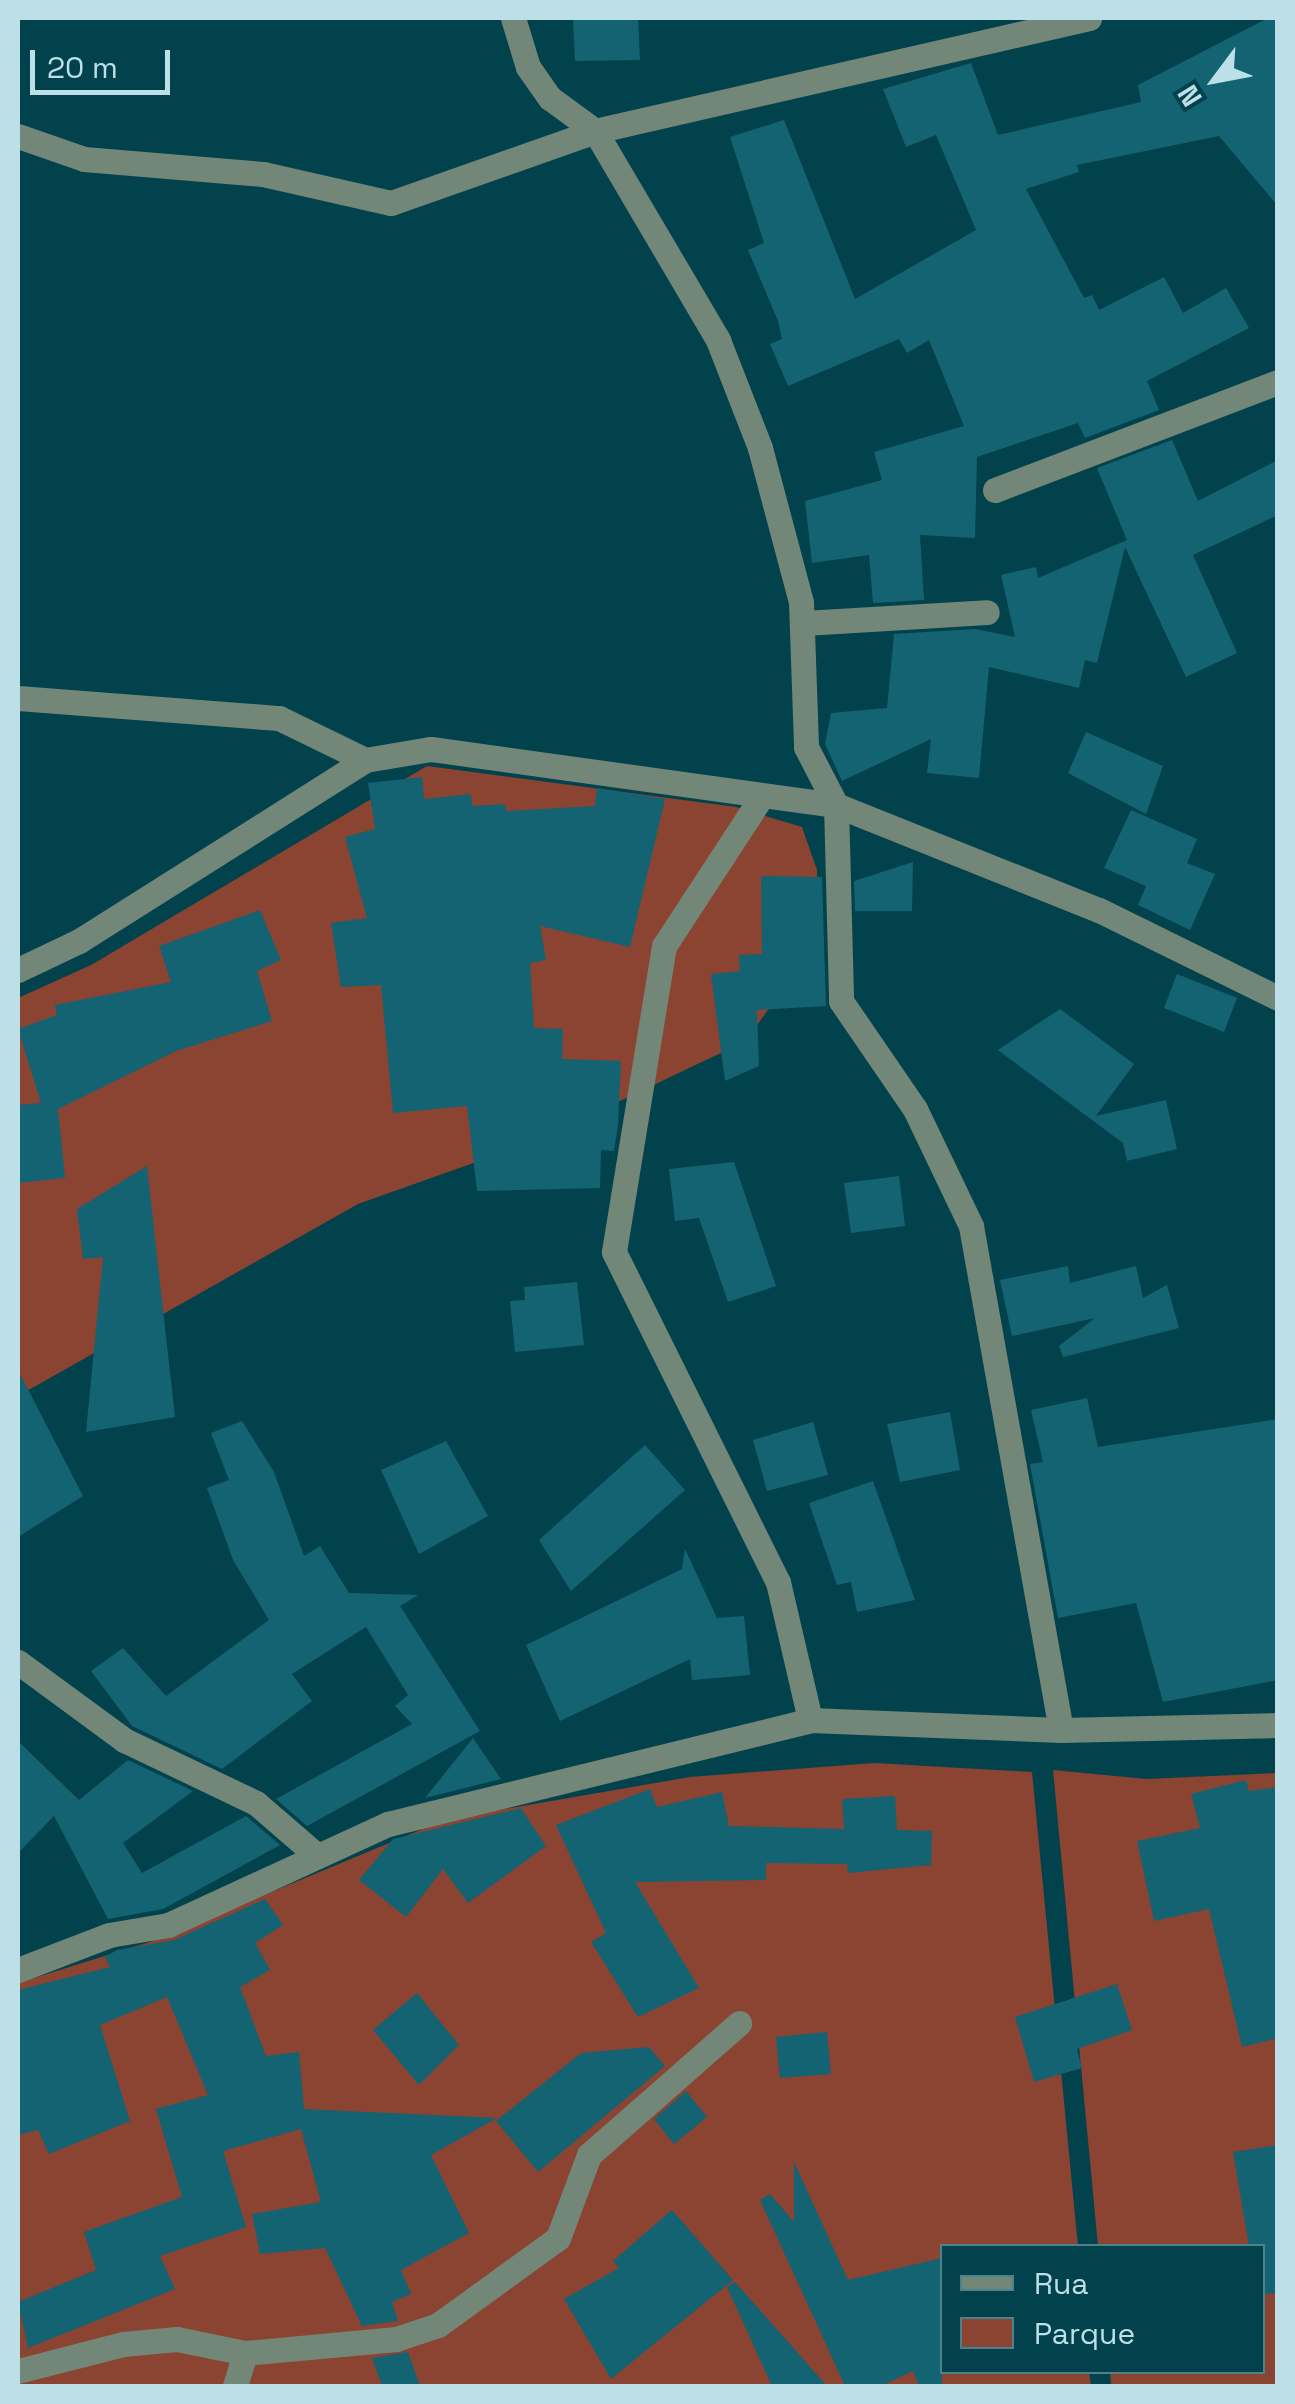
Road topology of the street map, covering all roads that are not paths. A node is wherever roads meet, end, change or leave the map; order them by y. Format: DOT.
graph roads {
  1 [pos="513,18"];
  2 [pos="1089,18"];
  3 [pos="595,131"];
  4 [pos="18,136"];
  5 [pos="1278,382"];
  6 [pos="995,490"];
  7 [pos="987,612"];
  8 [pos="804,623"];
  9 [pos="18,698"];
  10 [pos="365,760"];
  11 [pos="760,799"];
  12 [pos="836,804"];
  13 [pos="18,970"];
  14 [pos="1278,998"];
  15 [pos="18,1662"];
  16 [pos="810,1720"];
  17 [pos="1278,1725"];
  18 [pos="1062,1730"];
  19 [pos="315,1854"];
  20 [pos="18,1970"];
  21 [pos="739,2022"];
  22 [pos="244,2353"];
  23 [pos="18,2371"];
  24 [pos="235,2386"];
  1 -- 3 [label="street"];
  2 -- 3 [label="street"];
  3 -- 4 [label="street"];
  3 -- 8 [label="street"];
  5 -- 6 [label="street"];
  7 -- 8 [label="street"];
  8 -- 12 [label="street"];
  9 -- 10 [label="street"];
  10 -- 11 [label="street"];
  10 -- 13 [label="street"];
  11 -- 12 [label="street"];
  11 -- 16 [label="street"];
  12 -- 14 [label="street"];
  12 -- 18 [label="street"];
  15 -- 19 [label="street"];
  16 -- 18 [label="street"];
  16 -- 19 [label="street"];
  17 -- 18 [label="street"];
  19 -- 20 [label="street"];
  21 -- 22 [label="street"];
  22 -- 23 [label="street"];
  22 -- 24 [label="street"];
}
